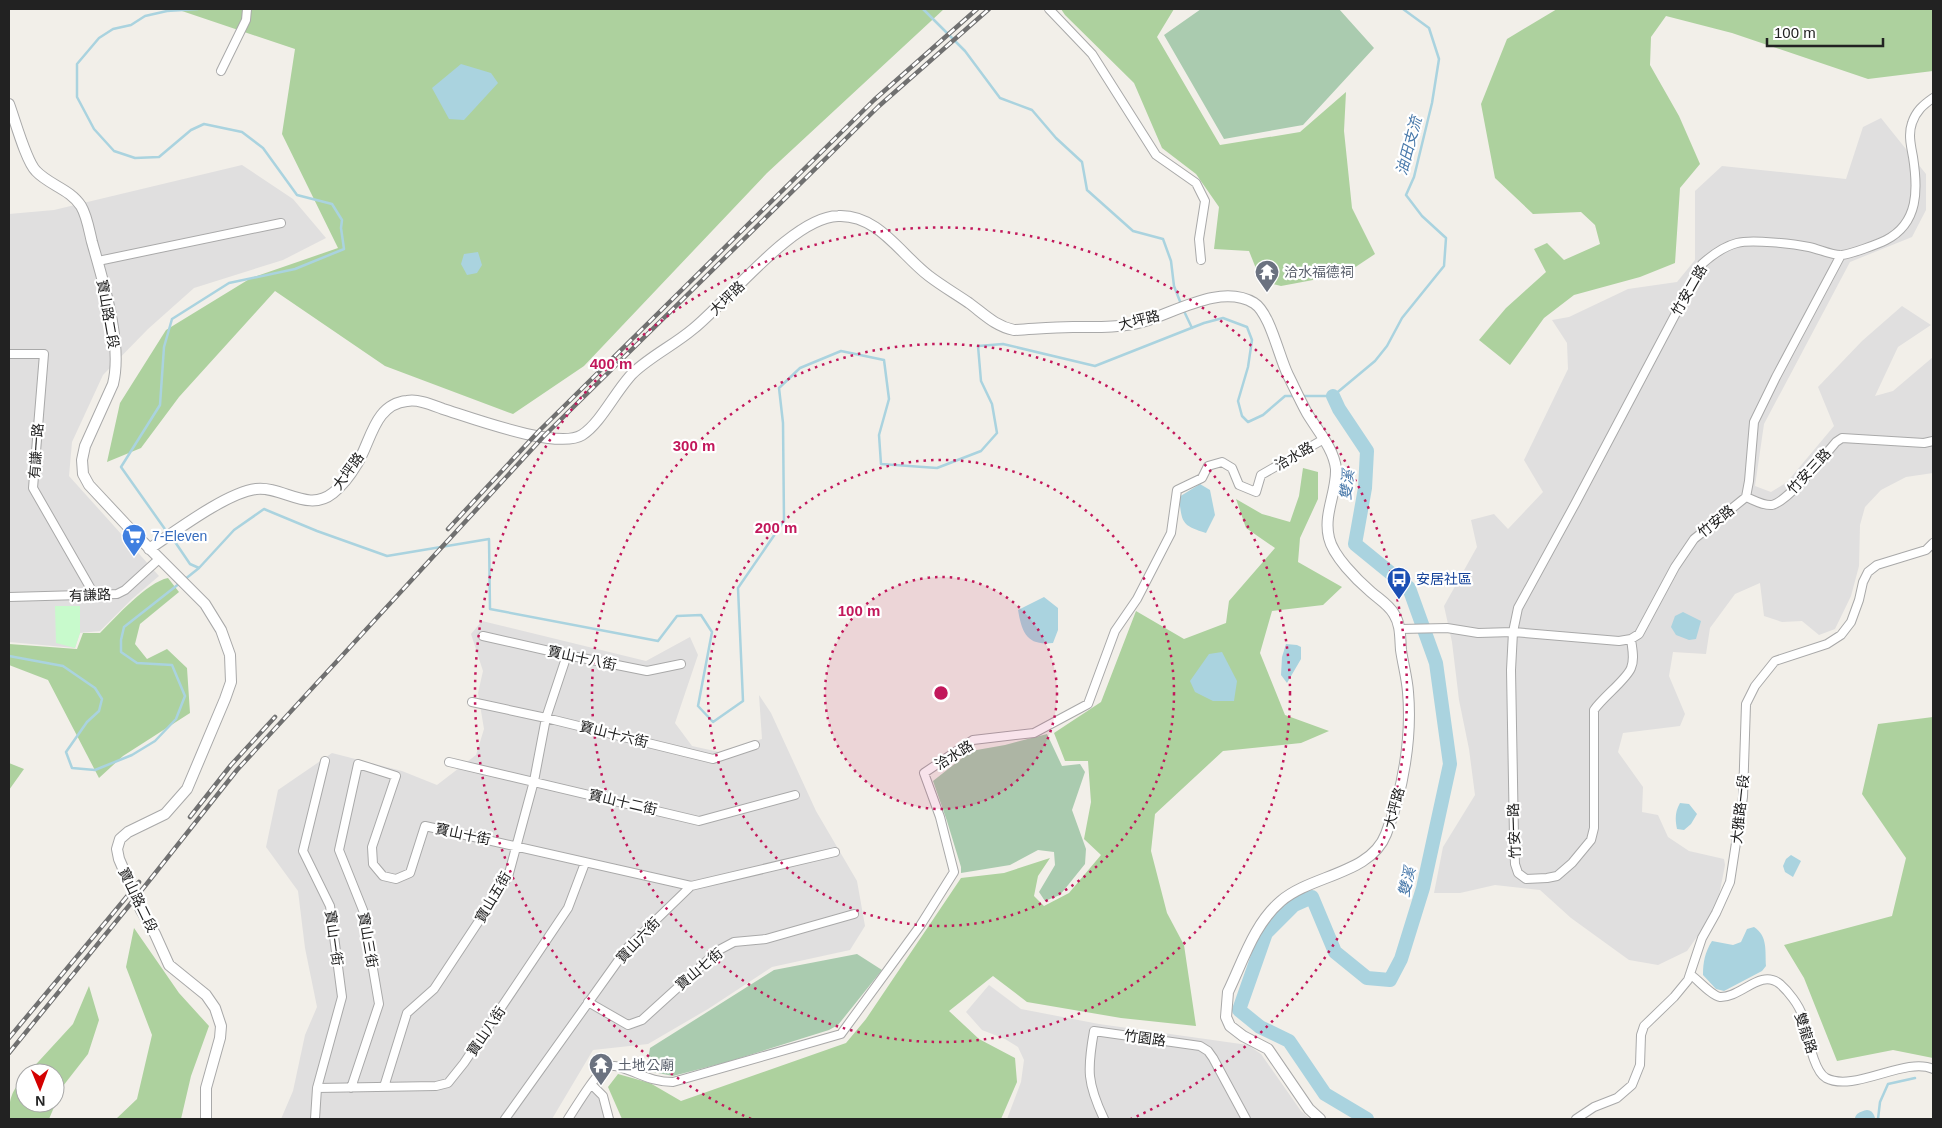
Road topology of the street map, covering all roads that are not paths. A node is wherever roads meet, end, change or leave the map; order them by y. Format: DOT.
graph roads {
  1 [pos="247,9"];
  2 [pos="1049,9"];
  3 [pos="221,71"];
  4 [pos="1933,98"];
  5 [pos="9,104"];
  6 [pos="281,223"];
  7 [pos="1842,255"];
  8 [pos="1201,260"];
  9 [pos="98,261"];
  10 [pos="9,354"];
  11 [pos="1324,439"];
  12 [pos="1933,441"];
  13 [pos="1746,497"];
  14 [pos="1933,543"];
  15 [pos="150,549"];
  16 [pos="159,559"];
  17 [pos="95,596"];
  18 [pos="9,597"];
  19 [pos="1400,629"];
  20 [pos="1512,632"];
  21 [pos="483,636"];
  22 [pos="1631,640"];
  23 [pos="567,656"];
  24 [pos="681,664"];
  25 [pos="472,702"];
  26 [pos="546,718"];
  27 [pos="755,744"];
  28 [pos="325,761"];
  29 [pos="449,762"];
  30 [pos="358,764"];
  31 [pos="534,781"];
  32 [pos="795,795"];
  33 [pos="516,846"];
  34 [pos="835,852"];
  35 [pos="585,863"];
  36 [pos="691,886"];
  37 [pos="854,914"];
  38 [pos="1690,974"];
  39 [pos="588,1002"];
  40 [pos="1933,1069"];
  41 [pos="591,1084"];
  42 [pos="384,1087"];
  43 [pos="317,1088"];
  44 [pos="352,1088"];
  45 [pos="206,1119"];
  46 [pos="315,1119"];
  47 [pos="505,1119"];
  48 [pos="568,1119"];
  49 [pos="609,1119"];
  50 [pos="1104,1119"];
  51 [pos="1246,1119"];
  52 [pos="1320,1119"];
  53 [pos="1576,1119"];
  1 -- 3 [label="street"];
  2 -- 8 [label="street"];
  4 -- 7 [label="street"];
  5 -- 9 [label="street, 寶山路二段"];
  6 -- 9 [label="street"];
  7 -- 13 [label="street, 竹安路"];
  7 -- 20 [label="street, 竹安二路"];
  9 -- 15 [label="street, 寶山路二段"];
  10 -- 17 [label="street, 有謙一路"];
  11 -- 15 [label="street, 大坪路"];
  11 -- 19 [label="street, 大坪路"];
  11 -- 41 [label="street, 洽水路"];
  12 -- 13 [label="street, 竹安三路"];
  13 -- 22 [label="street, 竹安路"];
  14 -- 38 [label="street, 大雅路一段"];
  15 -- 16 [label="street, 寶山路二段"];
  16 -- 17 [label="street, 有謙路"];
  16 -- 45 [label="street, 寶山路二段"];
  17 -- 18 [label="street, 有謙路"];
  19 -- 20 [label="street"];
  19 -- 52 [label="street, 大坪路"];
  20 -- 22 [label="street"];
  20 -- 22 [label="street, 竹安一路"];
  21 -- 23 [label="street, 寶山十八街"];
  23 -- 24 [label="street, 寶山十八街"];
  23 -- 26 [label="street, 寶山五街"];
  25 -- 26 [label="street, 寶山十六街"];
  26 -- 27 [label="street, 寶山十六街"];
  26 -- 31 [label="street, 寶山五街"];
  28 -- 43 [label="street, 寶山一街"];
  29 -- 31 [label="street, 寶山十二街"];
  30 -- 33 [label="street, 寶山十街"];
  30 -- 44 [label="street, 寶山三街"];
  31 -- 32 [label="street, 寶山十二街"];
  31 -- 33 [label="street, 寶山五街"];
  33 -- 35 [label="street, 寶山十街"];
  33 -- 42 [label="street, 寶山五街"];
  34 -- 36 [label="street"];
  35 -- 36 [label="street, 寶山十街"];
  35 -- 42 [label="street, 寶山八街"];
  36 -- 39 [label="street, 寶山六街"];
  37 -- 39 [label="street, 寶山七街"];
  38 -- 40 [label="street, 雙龍路"];
  38 -- 53 [label="street, 大雅路一段"];
  39 -- 47 [label="street, 寶山六街"];
  41 -- 48 [label="street, 洽水路"];
  41 -- 49 [label="street"];
  42 -- 44 [label="street, 寶山八街"];
  43 -- 44 [label="street, 寶山八街"];
  43 -- 46 [label="street, 寶山一街"];
  50 -- 51 [label="street, 竹園路"];
}
